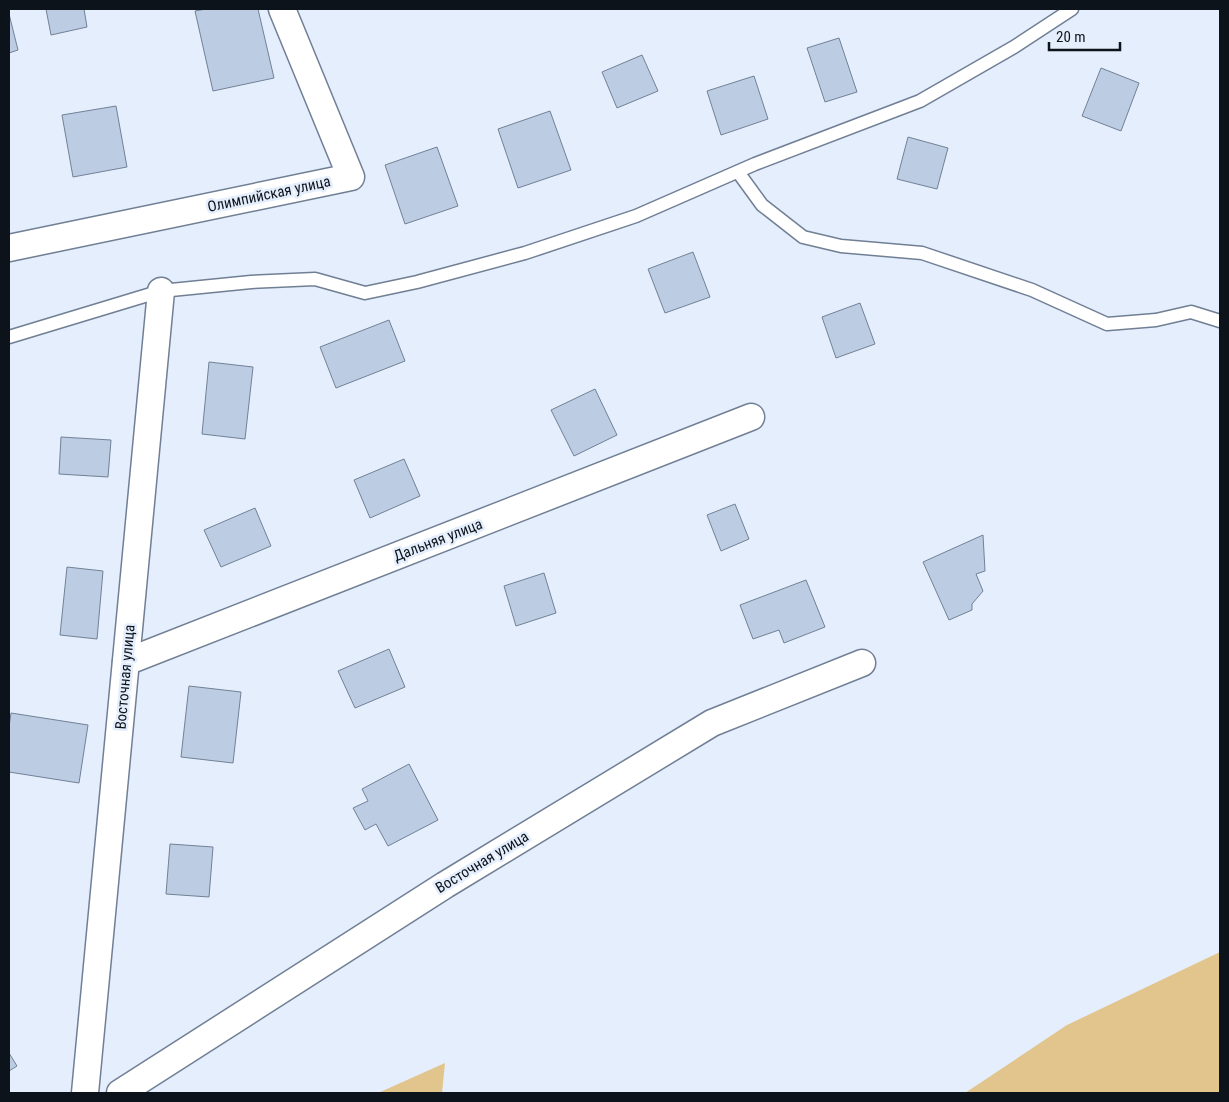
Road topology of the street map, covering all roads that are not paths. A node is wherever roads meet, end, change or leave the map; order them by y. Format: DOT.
graph roads {
  1 [pos="282,9"];
  2 [pos="1072,9"];
  3 [pos="738,172"];
  4 [pos="9,248"];
  5 [pos="161,291"];
  6 [pos="1220,321"];
  7 [pos="9,337"];
  8 [pos="751,417"];
  9 [pos="126,662"];
  10 [pos="862,663"];
  11 [pos="85,1093"];
  12 [pos="120,1093"];
  1 -- 4 [label="street, Олимпийская улица"];
  2 -- 3 [label="lane"];
  3 -- 5 [label="lane"];
  3 -- 6 [label="lane"];
  5 -- 7 [label="lane"];
  5 -- 9 [label="street, Восточная улица"];
  8 -- 9 [label="street, Дальняя улица"];
  9 -- 11 [label="street, Восточная улица"];
  10 -- 12 [label="street, Восточная улица"];
}
